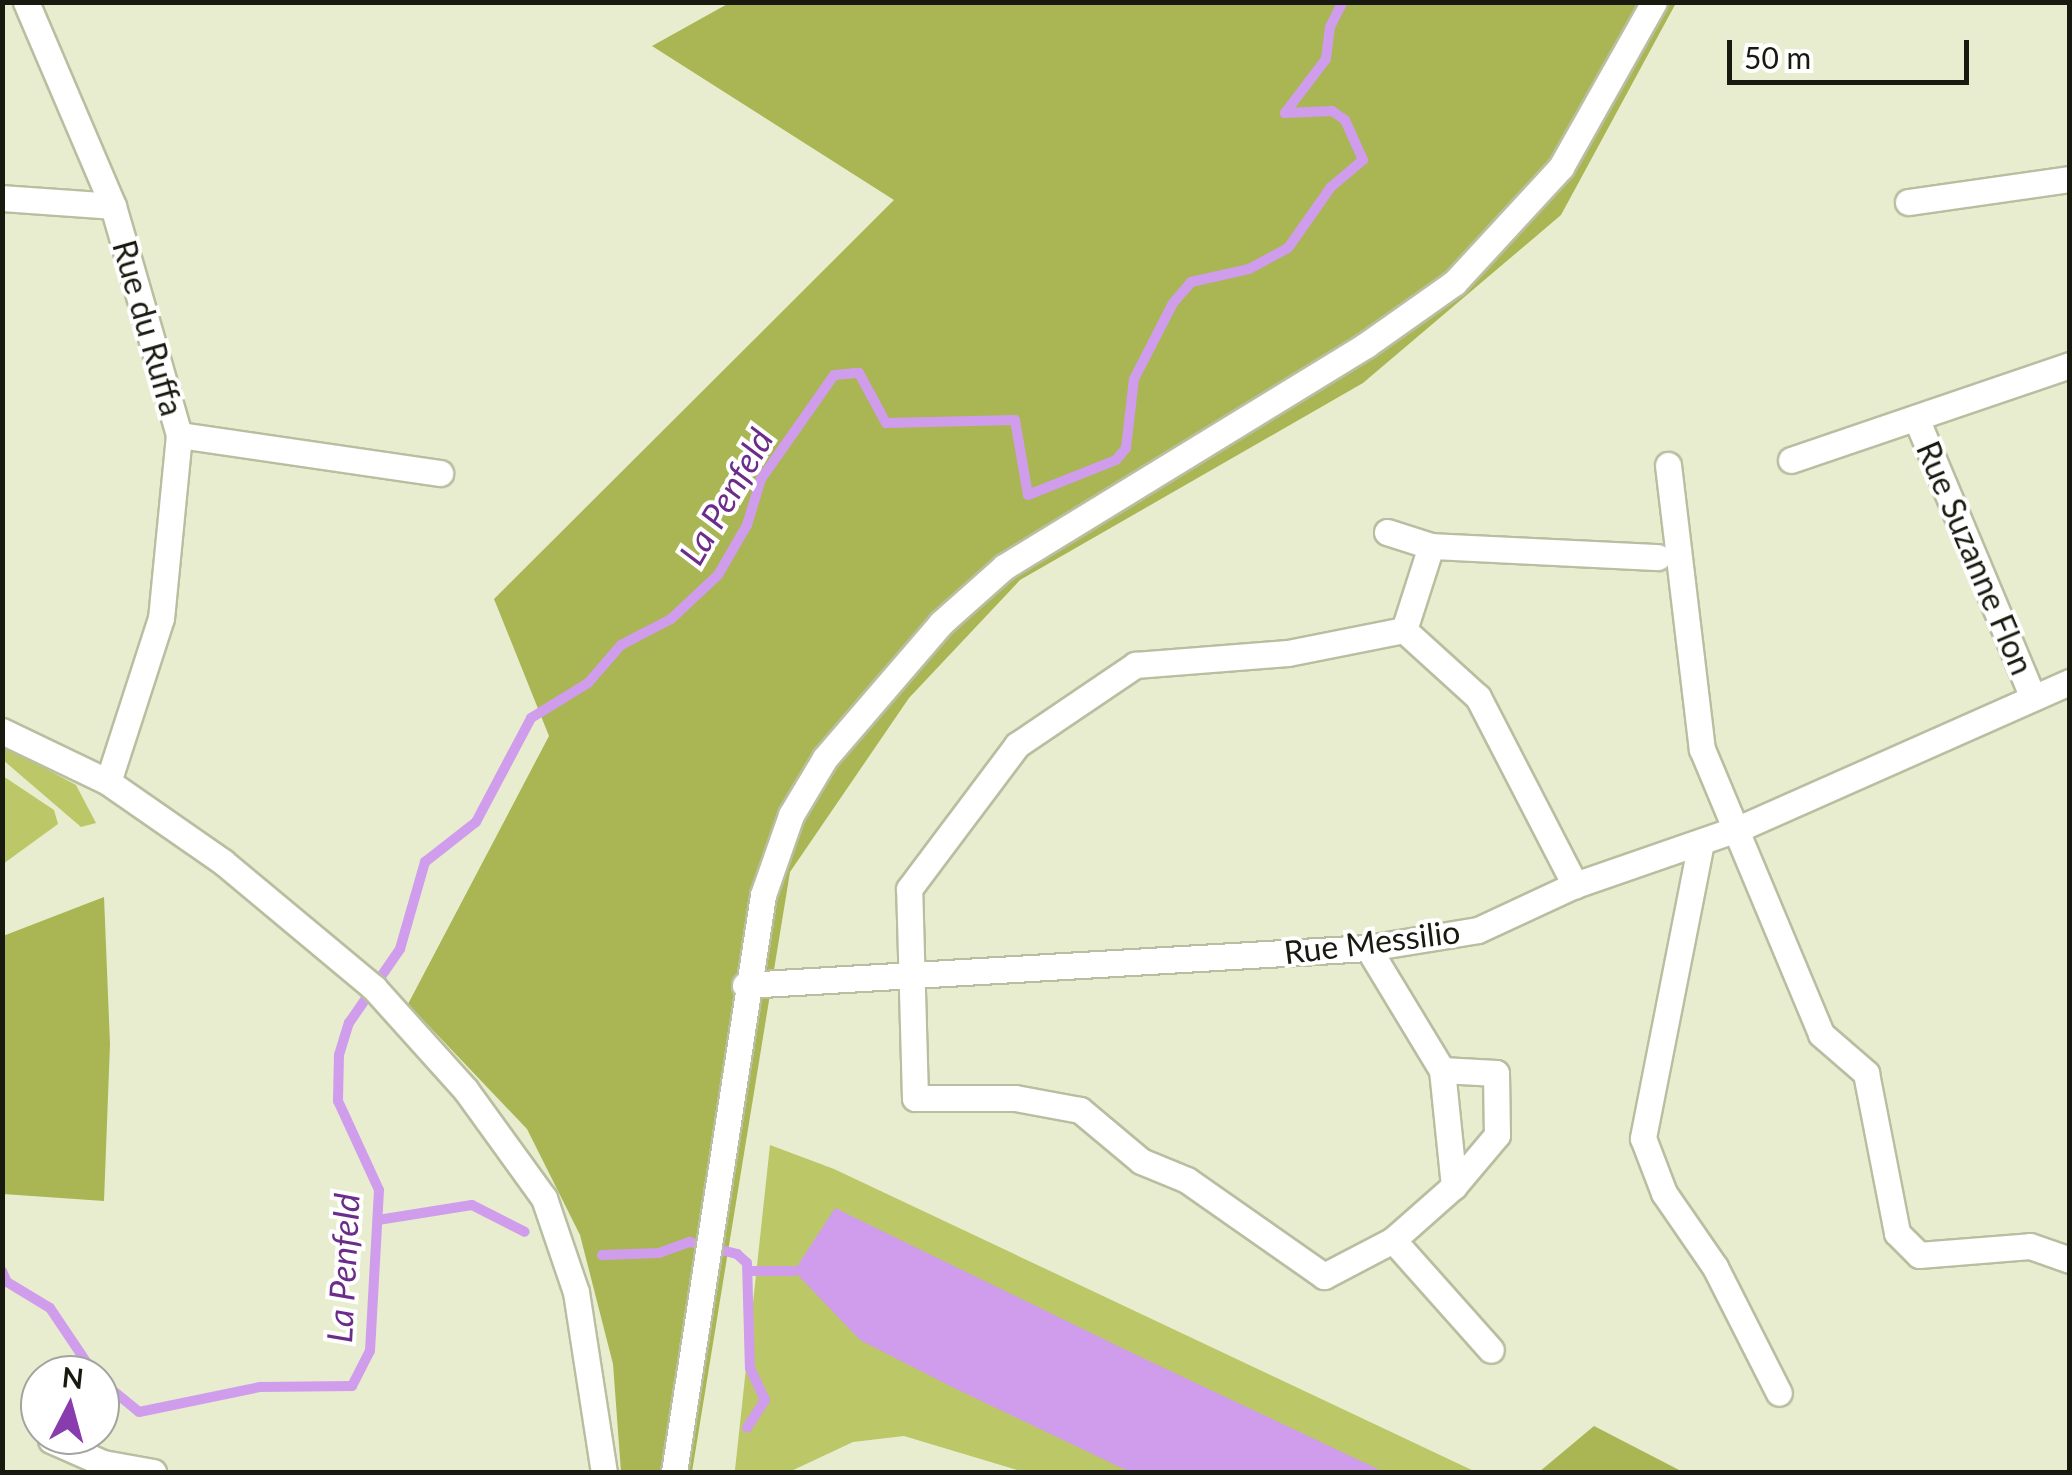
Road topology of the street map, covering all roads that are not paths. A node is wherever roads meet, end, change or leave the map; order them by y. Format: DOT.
graph roads {
  1 [pos="26,2"];
  2 [pos="1654,2"];
  3 [pos="2070,180"];
  4 [pos="2,198"];
  5 [pos="1908,202"];
  6 [pos="113,206"];
  7 [pos="2070,365"];
  8 [pos="1916,418"];
  9 [pos="179,435"];
  10 [pos="1791,460"];
  11 [pos="1668,465"];
  12 [pos="440,473"];
  13 [pos="1387,532"];
  14 [pos="1431,546"];
  15 [pos="1658,557"];
  16 [pos="1404,630"];
  17 [pos="2070,682"];
  18 [pos="2034,698"];
  19 [pos="2,731"];
  20 [pos="108,782"];
  21 [pos="1740,828"];
  22 [pos="1701,842"];
  23 [pos="1575,886"];
  24 [pos="1368,948"];
  25 [pos="912,976"];
  26 [pos="745,985"];
  27 [pos="1442,1070"];
  28 [pos="1454,1186"];
  29 [pos="1393,1240"];
  30 [pos="2070,1260"];
  31 [pos="1492,1350"];
  32 [pos="1779,1393"];
  33 [pos="85,1455"];
  34 [pos="153,1472"];
  35 [pos="604,1472"];
  36 [pos="674,1472"];
  1 -- 6 [label="street, Rue du Ruffa"];
  2 -- 26 [label="street"];
  3 -- 5 [label="street"];
  4 -- 6 [label="street"];
  6 -- 9 [label="street, Rue du Ruffa"];
  7 -- 8 [label="street, Rue Suzanne Flon"];
  8 -- 10 [label="street, Rue Suzanne Flon"];
  8 -- 18 [label="street, Rue Suzanne Flon"];
  9 -- 12 [label="street"];
  9 -- 20 [label="street, Rue du Ruffa"];
  11 -- 21 [label="street"];
  13 -- 14 [label="street"];
  14 -- 15 [label="street"];
  14 -- 16 [label="street"];
  16 -- 23 [label="street"];
  16 -- 25 [label="street"];
  17 -- 18 [label="street, Rue Messilio"];
  18 -- 21 [label="street, Rue Messilio"];
  19 -- 20 [label="street"];
  20 -- 35 [label="street"];
  21 -- 22 [label="street, Rue Messilio"];
  21 -- 30 [label="street"];
  22 -- 23 [label="street, Rue Messilio"];
  22 -- 32 [label="street"];
  23 -- 24 [label="street, Rue Messilio"];
  24 -- 25 [label="street, Rue Messilio"];
  24 -- 27 [label="street"];
  25 -- 26 [label="street, Rue Messilio"];
  25 -- 29 [label="street"];
  26 -- 36 [label="street"];
  27 -- 28 [label="street"];
  27 -- 28 [label="street"];
  28 -- 29 [label="street"];
  29 -- 31 [label="street"];
  33 -- 34 [label="street"];
}
